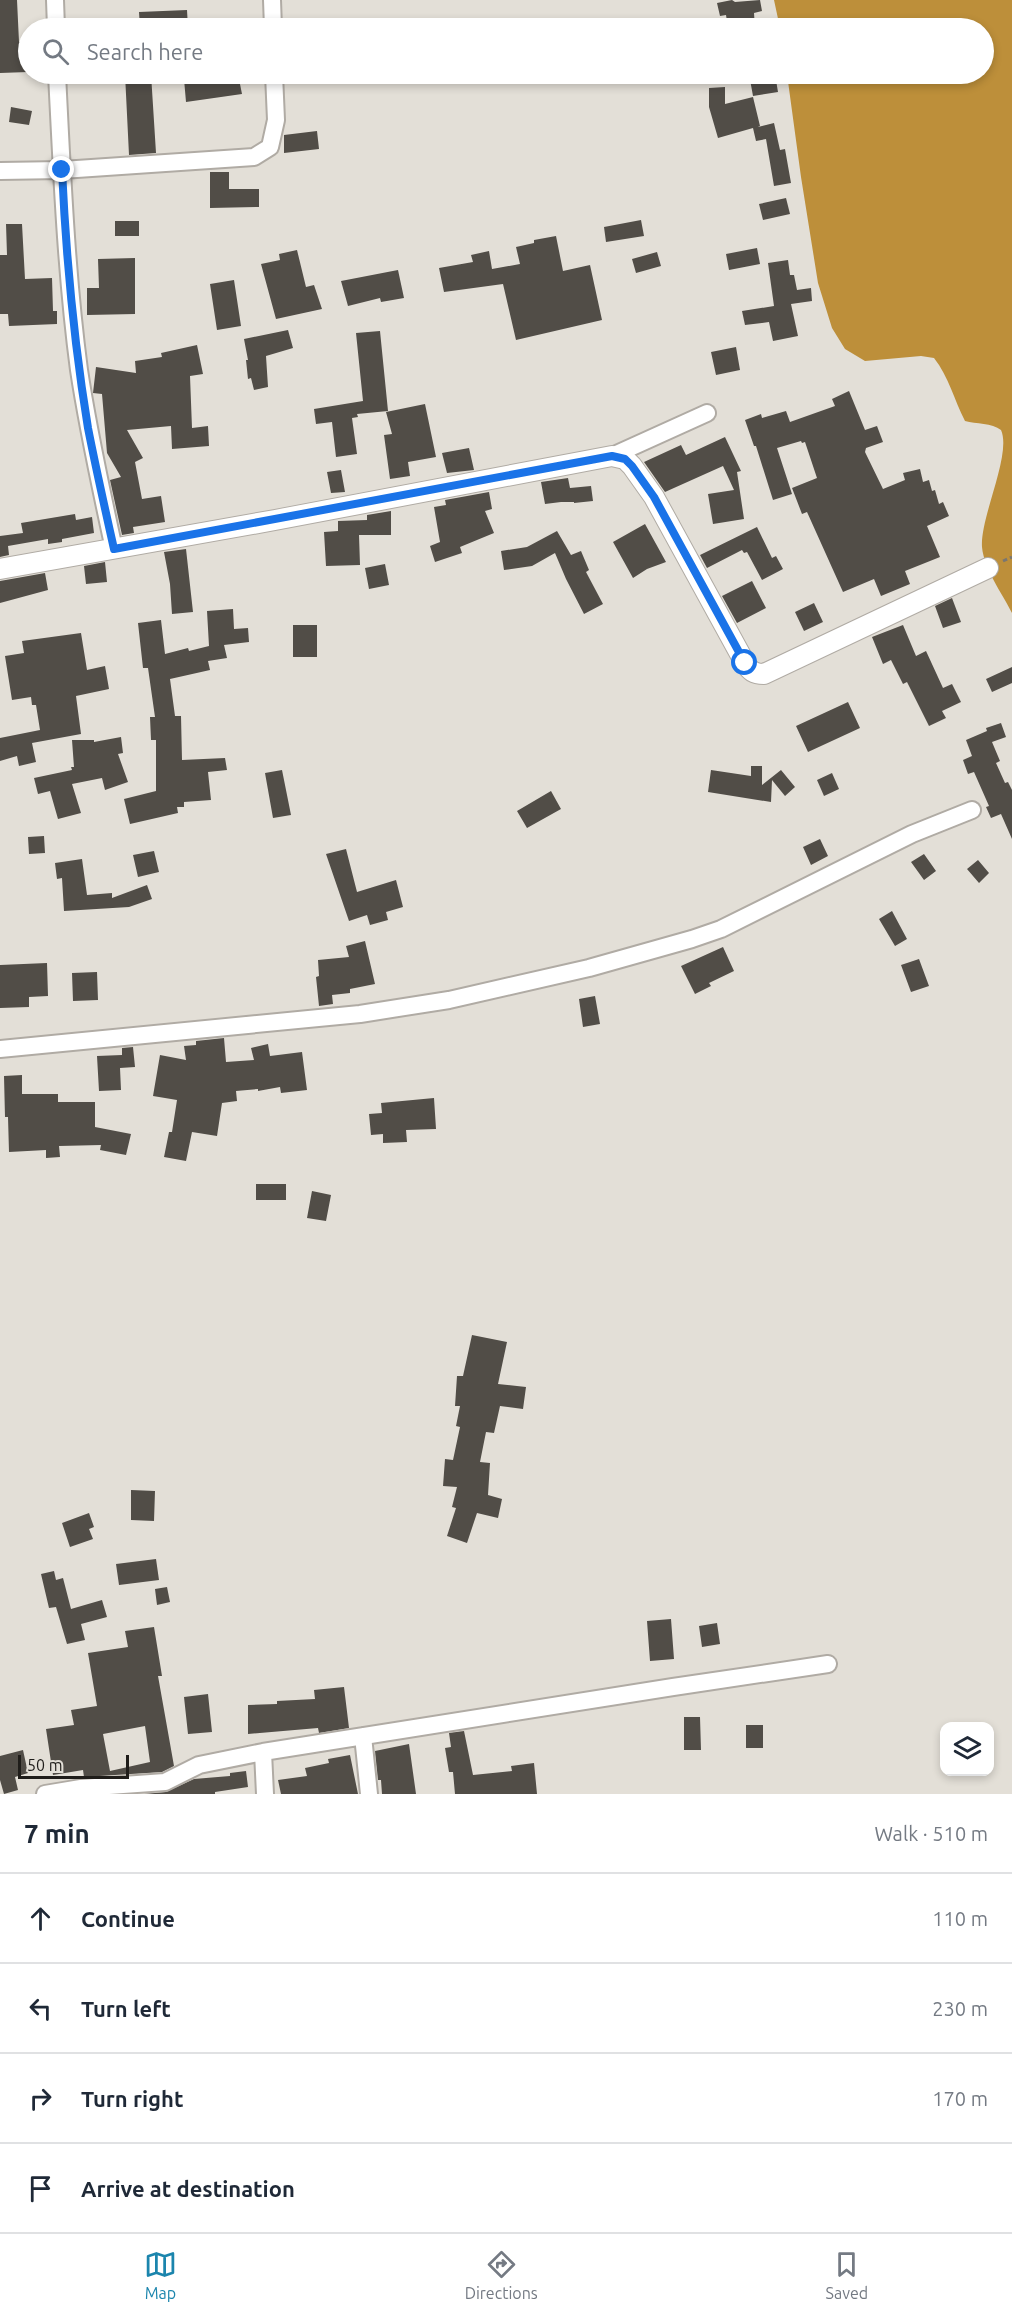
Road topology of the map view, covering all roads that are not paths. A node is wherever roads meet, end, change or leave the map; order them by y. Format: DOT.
graph roads {
  1 [pos="55,0"];
  2 [pos="272,0"];
  3 [pos="56,18"];
  4 [pos="273,18"];
  5 [pos="58,84"];
  6 [pos="274,84"];
  7 [pos="62,170"];
  8 [pos="0,171"];
  9 [pos="707,413"];
  10 [pos="612,456"];
  11 [pos="114,549"];
  12 [pos="988,568"];
  13 [pos="0,569"];
  14 [pos="972,810"];
  15 [pos="0,1048"];
  16 [pos="828,1664"];
  17 [pos="363,1736"];
  18 [pos="263,1752"];
  19 [pos="45,1794"];
  20 [pos="265,1794"];
  21 [pos="369,1794"];
  1 -- 3 [label="street"];
  2 -- 4 [label="street"];
  5 -- 7 [label="street"];
  6 -- 7 [label="street"];
  7 -- 8 [label="street"];
  7 -- 11 [label="street"];
  9 -- 10 [label="street"];
  10 -- 11 [label="street"];
  10 -- 12 [label="street"];
  11 -- 13 [label="street"];
  14 -- 15 [label="street"];
  16 -- 17 [label="street"];
  17 -- 18 [label="street"];
  17 -- 21 [label="street"];
  18 -- 19 [label="street"];
  18 -- 20 [label="street"];
}
